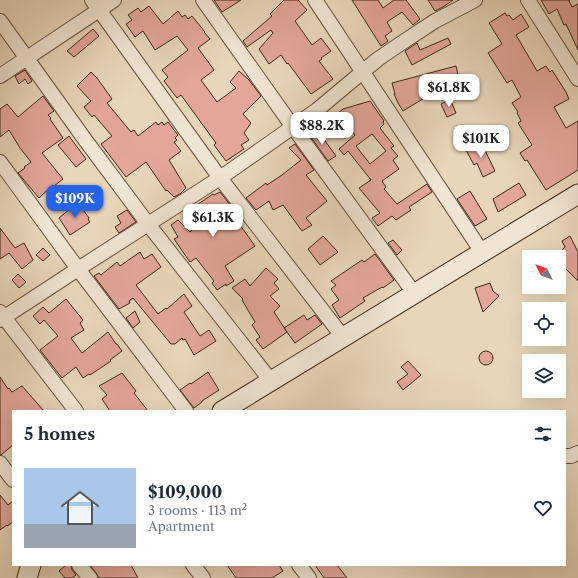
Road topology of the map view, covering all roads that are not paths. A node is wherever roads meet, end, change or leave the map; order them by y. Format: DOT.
graph roads {
  1 [pos="114,0"];
  2 [pos="203,0"];
  3 [pos="315,0"];
  4 [pos="475,0"];
  5 [pos="528,0"];
  6 [pos="96,5"];
  7 [pos="0,21"];
  8 [pos="27,58"];
  9 [pos="0,76"];
  10 [pos="578,80"];
  11 [pos="293,127"];
  12 [pos="0,162"];
  13 [pos="220,178"];
  14 [pos="578,194"];
  15 [pos="148,224"];
  16 [pos="482,252"];
  17 [pos="78,268"];
  18 [pos="414,293"];
  19 [pos="1,316"];
  20 [pos="344,337"];
  21 [pos="271,381"];
  22 [pos="75,410"];
  23 [pos="185,410"];
  24 [pos="224,410"];
  25 [pos="578,454"];
  26 [pos="566,456"];
  27 [pos="0,463"];
  28 [pos="12,479"];
  29 [pos="31,566"];
  30 [pos="80,566"];
  31 [pos="194,566"];
  32 [pos="300,566"];
  33 [pos="27,578"];
  34 [pos="90,578"];
  35 [pos="203,578"];
  36 [pos="309,578"];
  1 -- 6 [label="street"];
  2 -- 11 [label="street"];
  3 -- 16 [label="street"];
  4 -- 11 [label="street"];
  5 -- 10 [label="street"];
  6 -- 8 [label="street"];
  6 -- 13 [label="street"];
  7 -- 8 [label="street"];
  8 -- 9 [label="street"];
  8 -- 15 [label="street"];
  11 -- 13 [label="street"];
  11 -- 18 [label="street"];
  12 -- 17 [label="street"];
  13 -- 15 [label="street"];
  13 -- 20 [label="street"];
  14 -- 16 [label="main road"];
  15 -- 17 [label="street"];
  15 -- 21 [label="street"];
  16 -- 18 [label="main road"];
  17 -- 19 [label="street"];
  17 -- 23 [label="street"];
  18 -- 20 [label="main road"];
  19 -- 22 [label="street"];
  20 -- 21 [label="main road"];
  21 -- 24 [label="main road"];
  25 -- 26 [label="street"];
  27 -- 28 [label="street"];
  29 -- 33 [label="main road"];
  30 -- 34 [label="street"];
  31 -- 35 [label="street"];
  32 -- 36 [label="street"];
}
